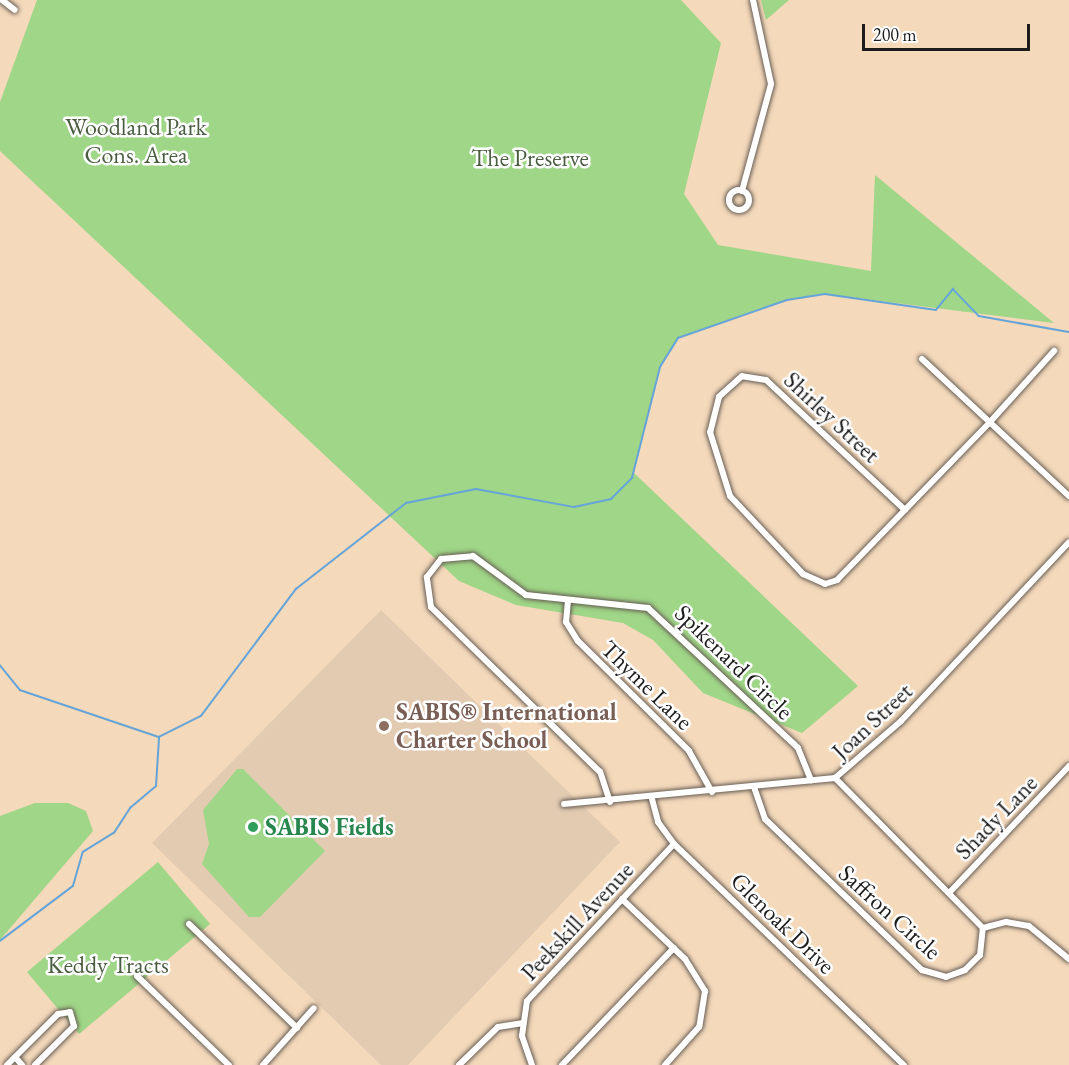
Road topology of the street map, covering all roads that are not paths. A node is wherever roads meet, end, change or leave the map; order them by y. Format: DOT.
graph roads {
  1 [pos="2,0"];
  2 [pos="753,0"];
  3 [pos="15,10"];
  4 [pos="742,191"];
  5 [pos="1054,351"];
  6 [pos="922,359"];
  7 [pos="990,422"];
  8 [pos="1069,496"];
  9 [pos="905,510"];
  10 [pos="1069,542"];
  11 [pos="568,600"];
  12 [pos="1069,766"];
  13 [pos="835,778"];
  14 [pos="811,781"];
  15 [pos="754,788"];
  16 [pos="712,792"];
  17 [pos="652,799"];
  18 [pos="610,802"];
  19 [pos="564,804"];
  20 [pos="674,844"];
  21 [pos="950,892"];
  22 [pos="622,899"];
  23 [pos="189,924"];
  24 [pos="983,928"];
  25 [pos="674,948"];
  26 [pos="1069,959"];
  27 [pos="137,976"];
  28 [pos="314,1008"];
  29 [pos="522,1023"];
  30 [pos="297,1028"];
  31 [pos="15,1057"];
  32 [pos="7,1065"];
  33 [pos="22,1065"];
  34 [pos="35,1065"];
  35 [pos="230,1065"];
  36 [pos="263,1065"];
  37 [pos="459,1065"];
  38 [pos="532,1065"];
  39 [pos="562,1065"];
  40 [pos="665,1065"];
  41 [pos="904,1065"];
  1 -- 3 [label="street"];
  2 -- 4 [label="street"];
  5 -- 7 [label="street, Shirley Street"];
  6 -- 7 [label="street"];
  7 -- 8 [label="street"];
  7 -- 9 [label="street, Shirley Street"];
  9 -- 9 [label="street, Shirley Street"];
  10 -- 13 [label="street, Joan Street"];
  11 -- 14 [label="street, Spikenard Circle"];
  11 -- 16 [label="street, Thyme Lane"];
  11 -- 18 [label="street, Spikenard Circle"];
  12 -- 21 [label="street, Shady Lane"];
  13 -- 14 [label="street, Joan Street"];
  13 -- 21 [label="street"];
  14 -- 15 [label="street, Joan Street"];
  15 -- 16 [label="street, Joan Street"];
  15 -- 24 [label="street, Saffron Circle"];
  16 -- 17 [label="street, Joan Street"];
  17 -- 18 [label="street, Joan Street"];
  17 -- 20 [label="street, Glenoak Drive"];
  18 -- 19 [label="street, Joan Street"];
  20 -- 22 [label="street, Peekskill Avenue"];
  20 -- 41 [label="street, Glenoak Drive"];
  21 -- 24 [label="street"];
  22 -- 25 [label="street"];
  22 -- 29 [label="street, Peekskill Avenue"];
  23 -- 30 [label="street"];
  24 -- 26 [label="street"];
  25 -- 39 [label="street"];
  25 -- 40 [label="street"];
  27 -- 35 [label="street"];
  28 -- 30 [label="street"];
  29 -- 37 [label="street"];
  29 -- 38 [label="street"];
  30 -- 36 [label="street"];
  31 -- 32 [label="street"];
  31 -- 33 [label="street"];
  31 -- 34 [label="street"];
}
